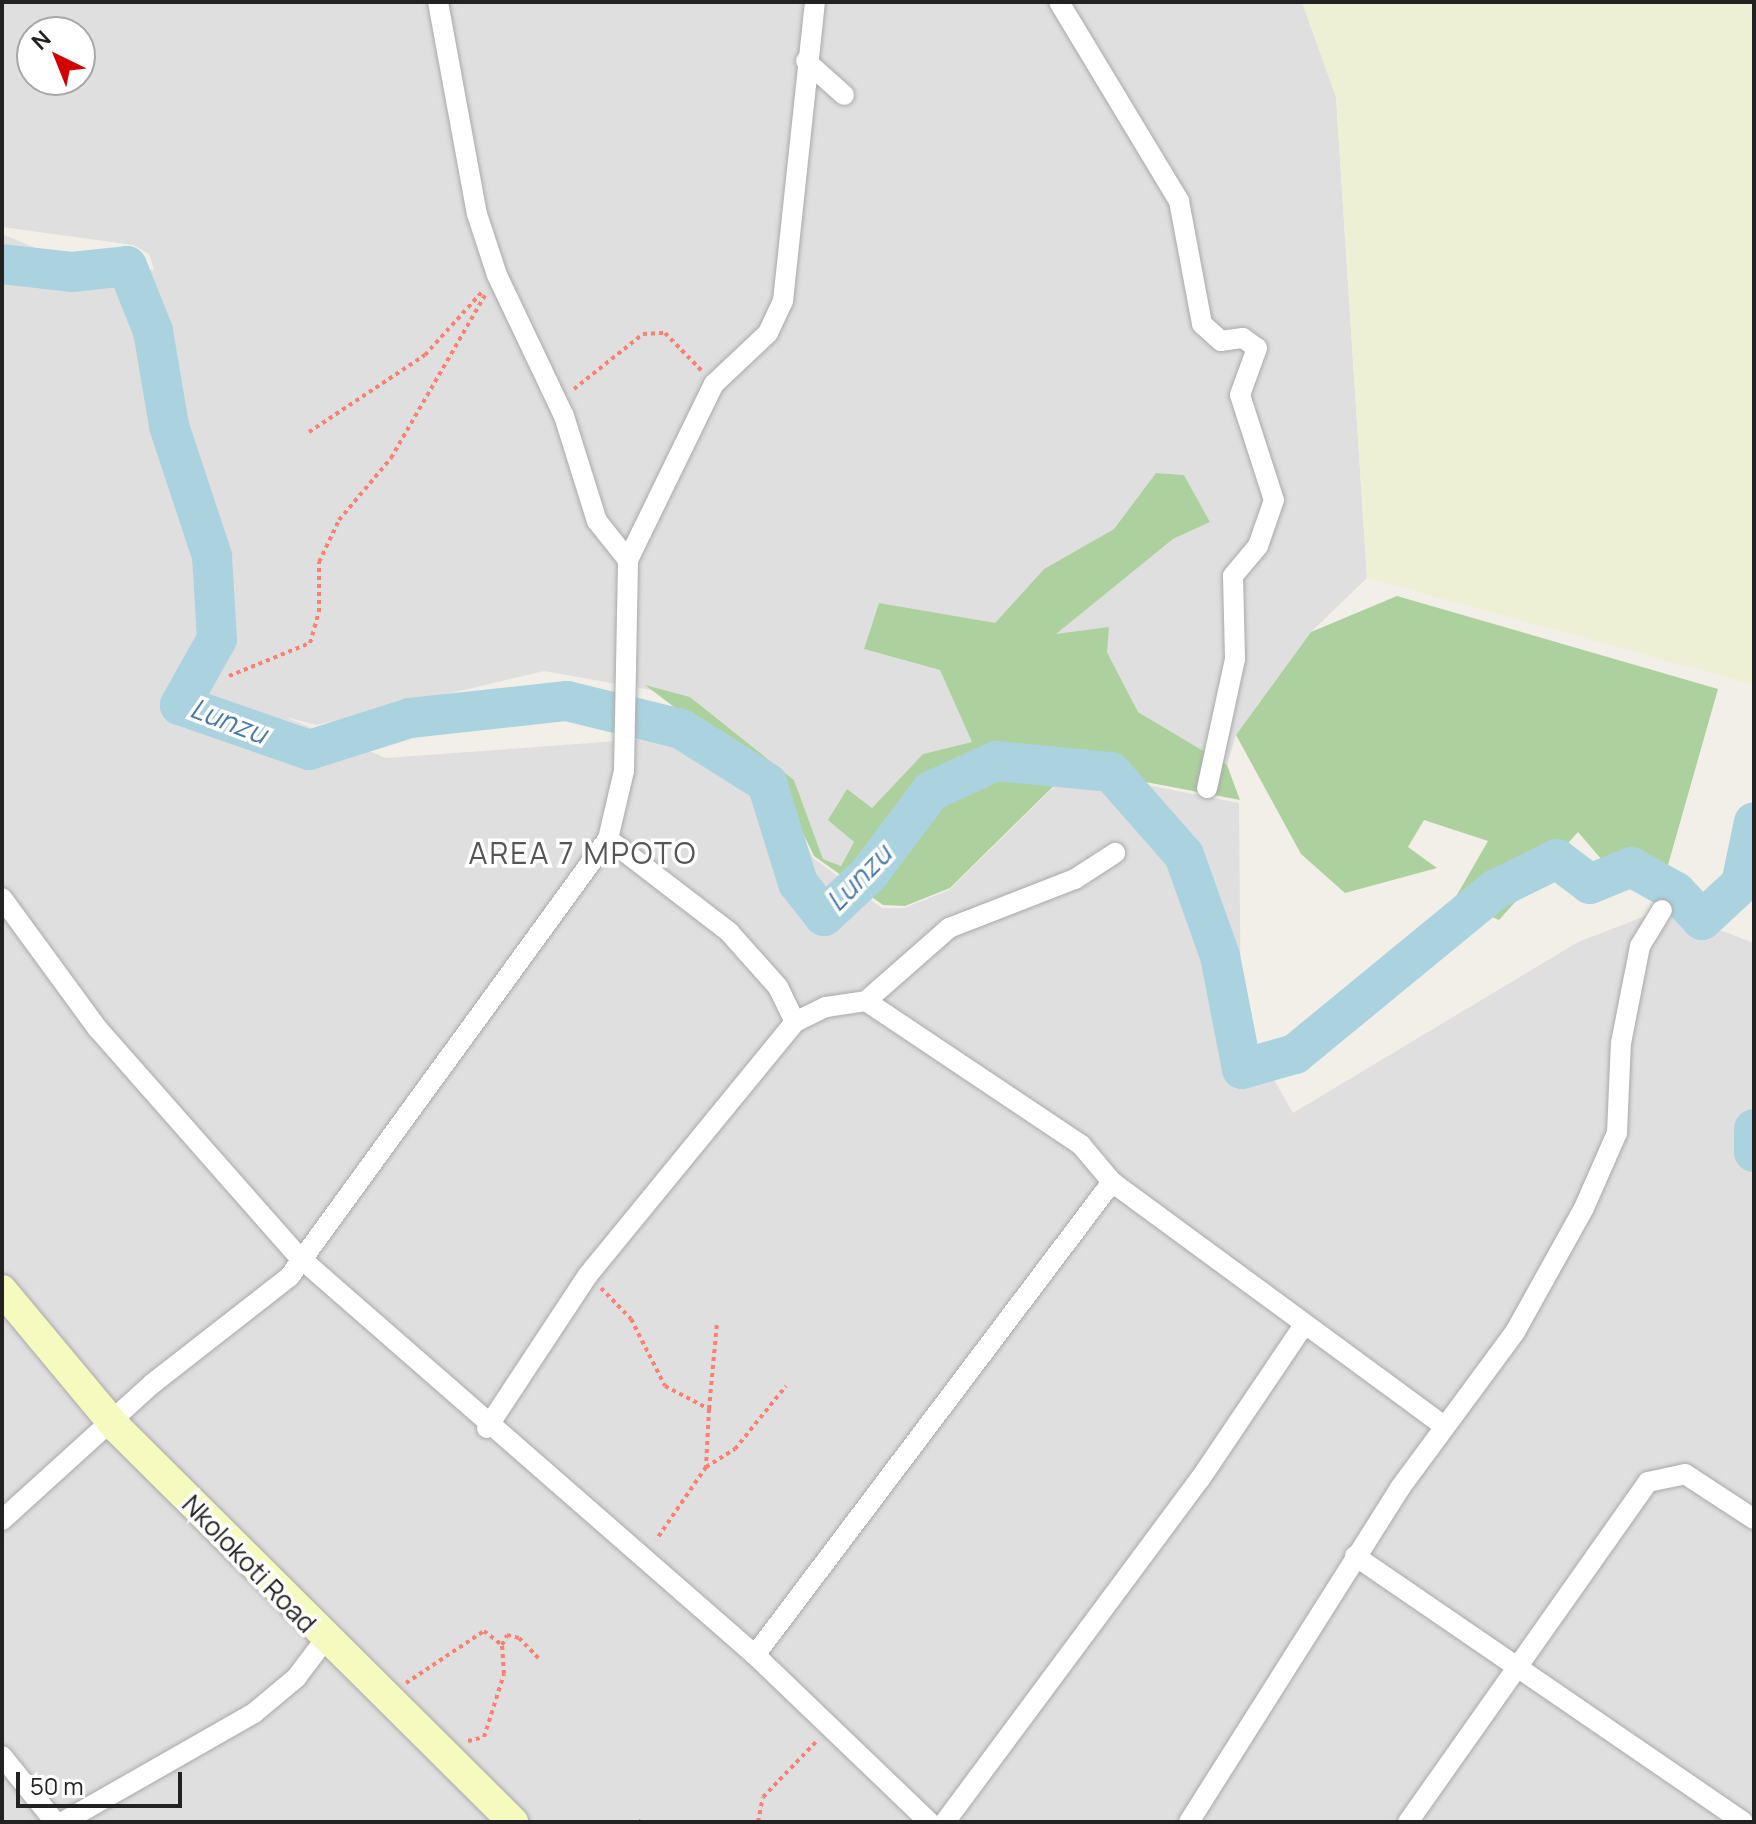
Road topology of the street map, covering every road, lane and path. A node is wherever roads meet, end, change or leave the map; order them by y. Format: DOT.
graph roads {
  1 [pos="438,2"];
  2 [pos="815,2"];
  3 [pos="1059,2"];
  4 [pos="806,61"];
  5 [pos="844,95"];
  6 [pos="497,275"];
  7 [pos="714,384"];
  8 [pos="557,402"];
  9 [pos="309,432"];
  10 [pos="628,560"];
  11 [pos="229,676"];
  12 [pos="1207,788"];
  13 [pos="608,839"];
  14 [pos="1115,853"];
  15 [pos="2,898"];
  16 [pos="1662,910"];
  17 [pos="866,1001"];
  18 [pos="795,1022"];
  19 [pos="1112,1182"];
  20 [pos="298,1256"];
  21 [pos="588,1275"];
  22 [pos="2,1290"];
  23 [pos="717,1323"];
  24 [pos="1304,1325"];
  25 [pos="786,1386"];
  26 [pos="709,1409"];
  27 [pos="110,1421"];
  28 [pos="1443,1425"];
  29 [pos="487,1428"];
  30 [pos="706,1467"];
  31 [pos="1754,1519"];
  32 [pos="2,1520"];
  33 [pos="1355,1556"];
  34 [pos="642,1559"];
  35 [pos="324,1641"];
  36 [pos="502,1645"];
  37 [pos="755,1655"];
  38 [pos="538,1658"];
  39 [pos="1516,1665"];
  40 [pos="384,1698"];
  41 [pos="833,1725"];
  42 [pos="2,1756"];
  43 [pos="453,1765"];
  44 [pos="1720,1814"];
  45 [pos="500,1818"];
  46 [pos="55,1822"];
  47 [pos="63,1822"];
  48 [pos="758,1822"];
  49 [pos="929,1822"];
  50 [pos="945,1822"];
  51 [pos="1189,1822"];
  52 [pos="1408,1822"];
  53 [pos="1743,1822"];
  1 -- 6 [label="street"];
  2 -- 4 [label="street"];
  3 -- 12 [label="street"];
  4 -- 5 [label="street"];
  4 -- 7 [label="street"];
  6 -- 8 [label="street"];
  6 -- 9 [label="path"];
  6 -- 11 [label="path"];
  7 -- 8 [label="path"];
  7 -- 10 [label="street"];
  8 -- 10 [label="street"];
  10 -- 13 [label="street"];
  13 -- 18 [label="street"];
  13 -- 20 [label="street"];
  14 -- 17 [label="street"];
  15 -- 20 [label="street"];
  16 -- 28 [label="street"];
  17 -- 18 [label="street"];
  17 -- 19 [label="street"];
  18 -- 21 [label="street"];
  19 -- 24 [label="street"];
  19 -- 37 [label="street"];
  20 -- 27 [label="street"];
  20 -- 29 [label="street"];
  21 -- 26 [label="path"];
  21 -- 29 [label="street"];
  22 -- 27 [label="main road, Nkolokoti Road"];
  23 -- 26 [label="path"];
  24 -- 28 [label="street"];
  24 -- 50 [label="street"];
  25 -- 30 [label="path"];
  26 -- 30 [label="path"];
  27 -- 32 [label="street"];
  27 -- 35 [label="main road, Nkolokoti Road"];
  28 -- 33 [label="street"];
  29 -- 34 [label="street"];
  30 -- 34 [label="path"];
  31 -- 39 [label="street"];
  33 -- 39 [label="street"];
  33 -- 51 [label="street"];
  34 -- 37 [label="street"];
  35 -- 40 [label="main road, Nkolokoti Road"];
  35 -- 47 [label="street"];
  36 -- 38 [label="path"];
  36 -- 40 [label="path"];
  36 -- 43 [label="path"];
  37 -- 41 [label="street"];
  39 -- 44 [label="street"];
  39 -- 52 [label="street"];
  40 -- 43 [label="main road, Nkolokoti Road"];
  41 -- 48 [label="path"];
  41 -- 49 [label="street"];
  42 -- 46 [label="street"];
  43 -- 45 [label="main road, Nkolokoti Road"];
  44 -- 53 [label="street"];
}
